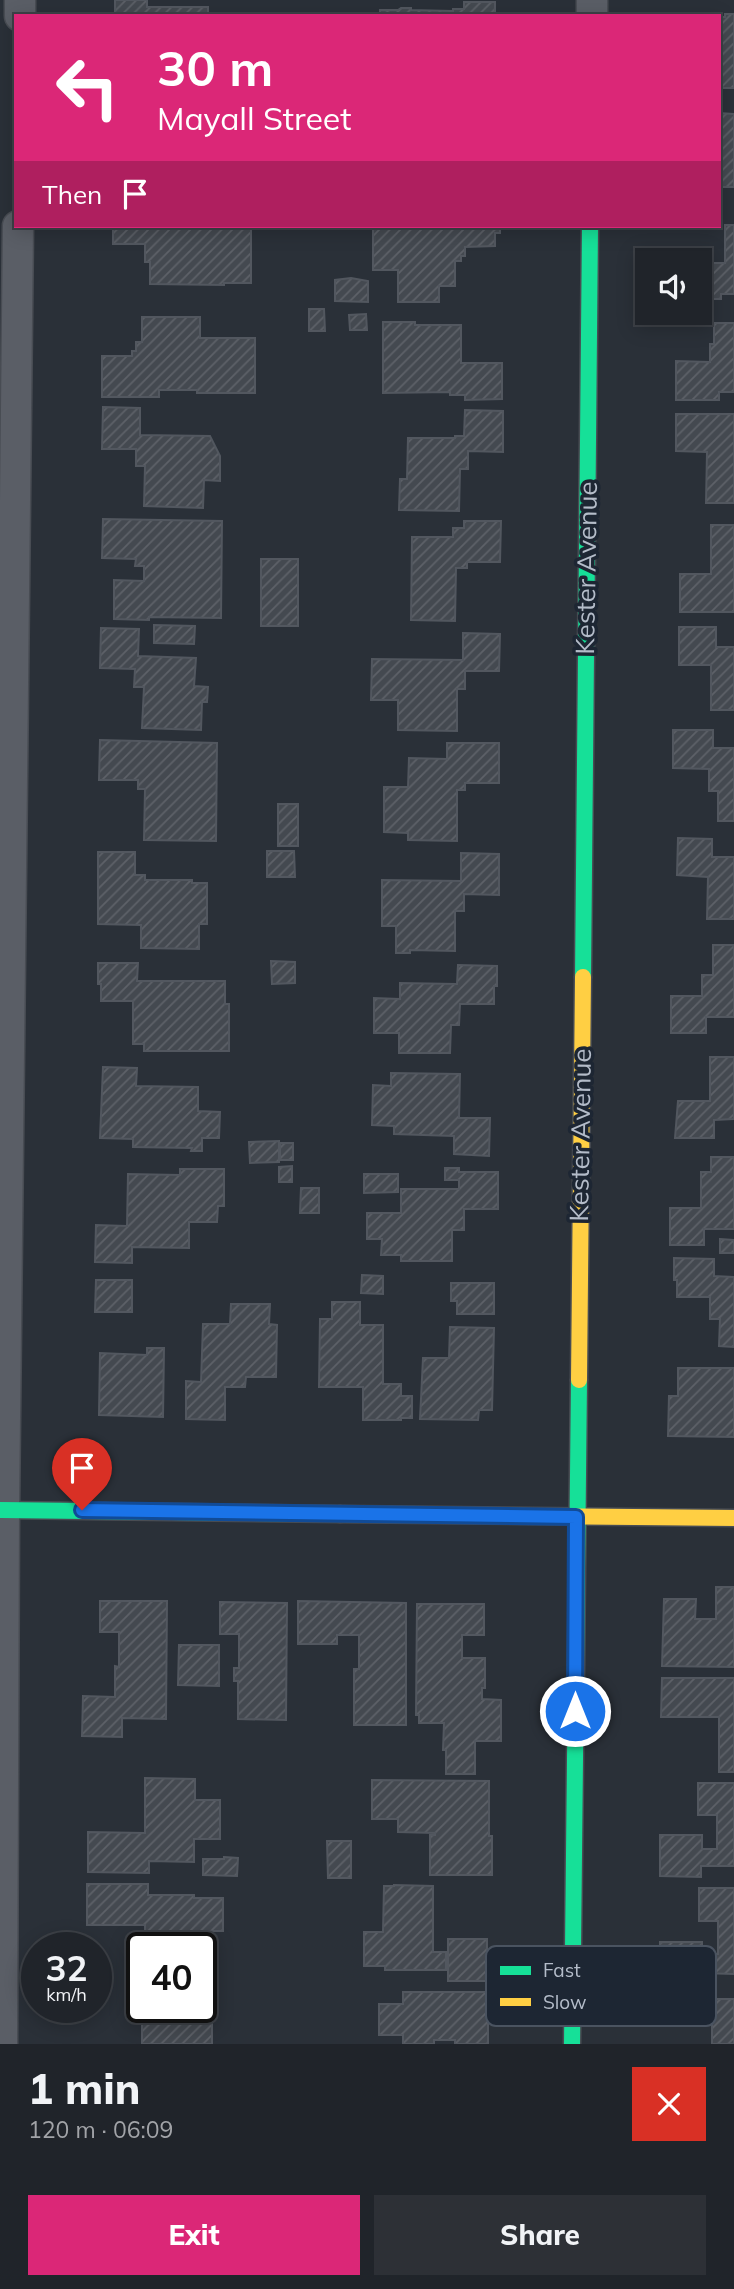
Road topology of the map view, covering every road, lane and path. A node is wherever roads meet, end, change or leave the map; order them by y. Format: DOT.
graph roads {
  1 [pos="18,228"];
  2 [pos="590,228"];
  3 [pos="2,1510"];
  4 [pos="576,1517"];
  5 [pos="734,1518"];
  6 [pos="573,1946"];
  7 [pos="572,2026"];
  8 [pos="2,2044"];
  9 [pos="572,2044"];
  1 -- 3 [label="street"];
  2 -- 4 [label="street, Kester Avenue"];
  3 -- 4 [label="street"];
  3 -- 8 [label="street"];
  4 -- 5 [label="street"];
  4 -- 6 [label="street, Kester Avenue"];
  7 -- 9 [label="street, Kester Avenue"];
}
